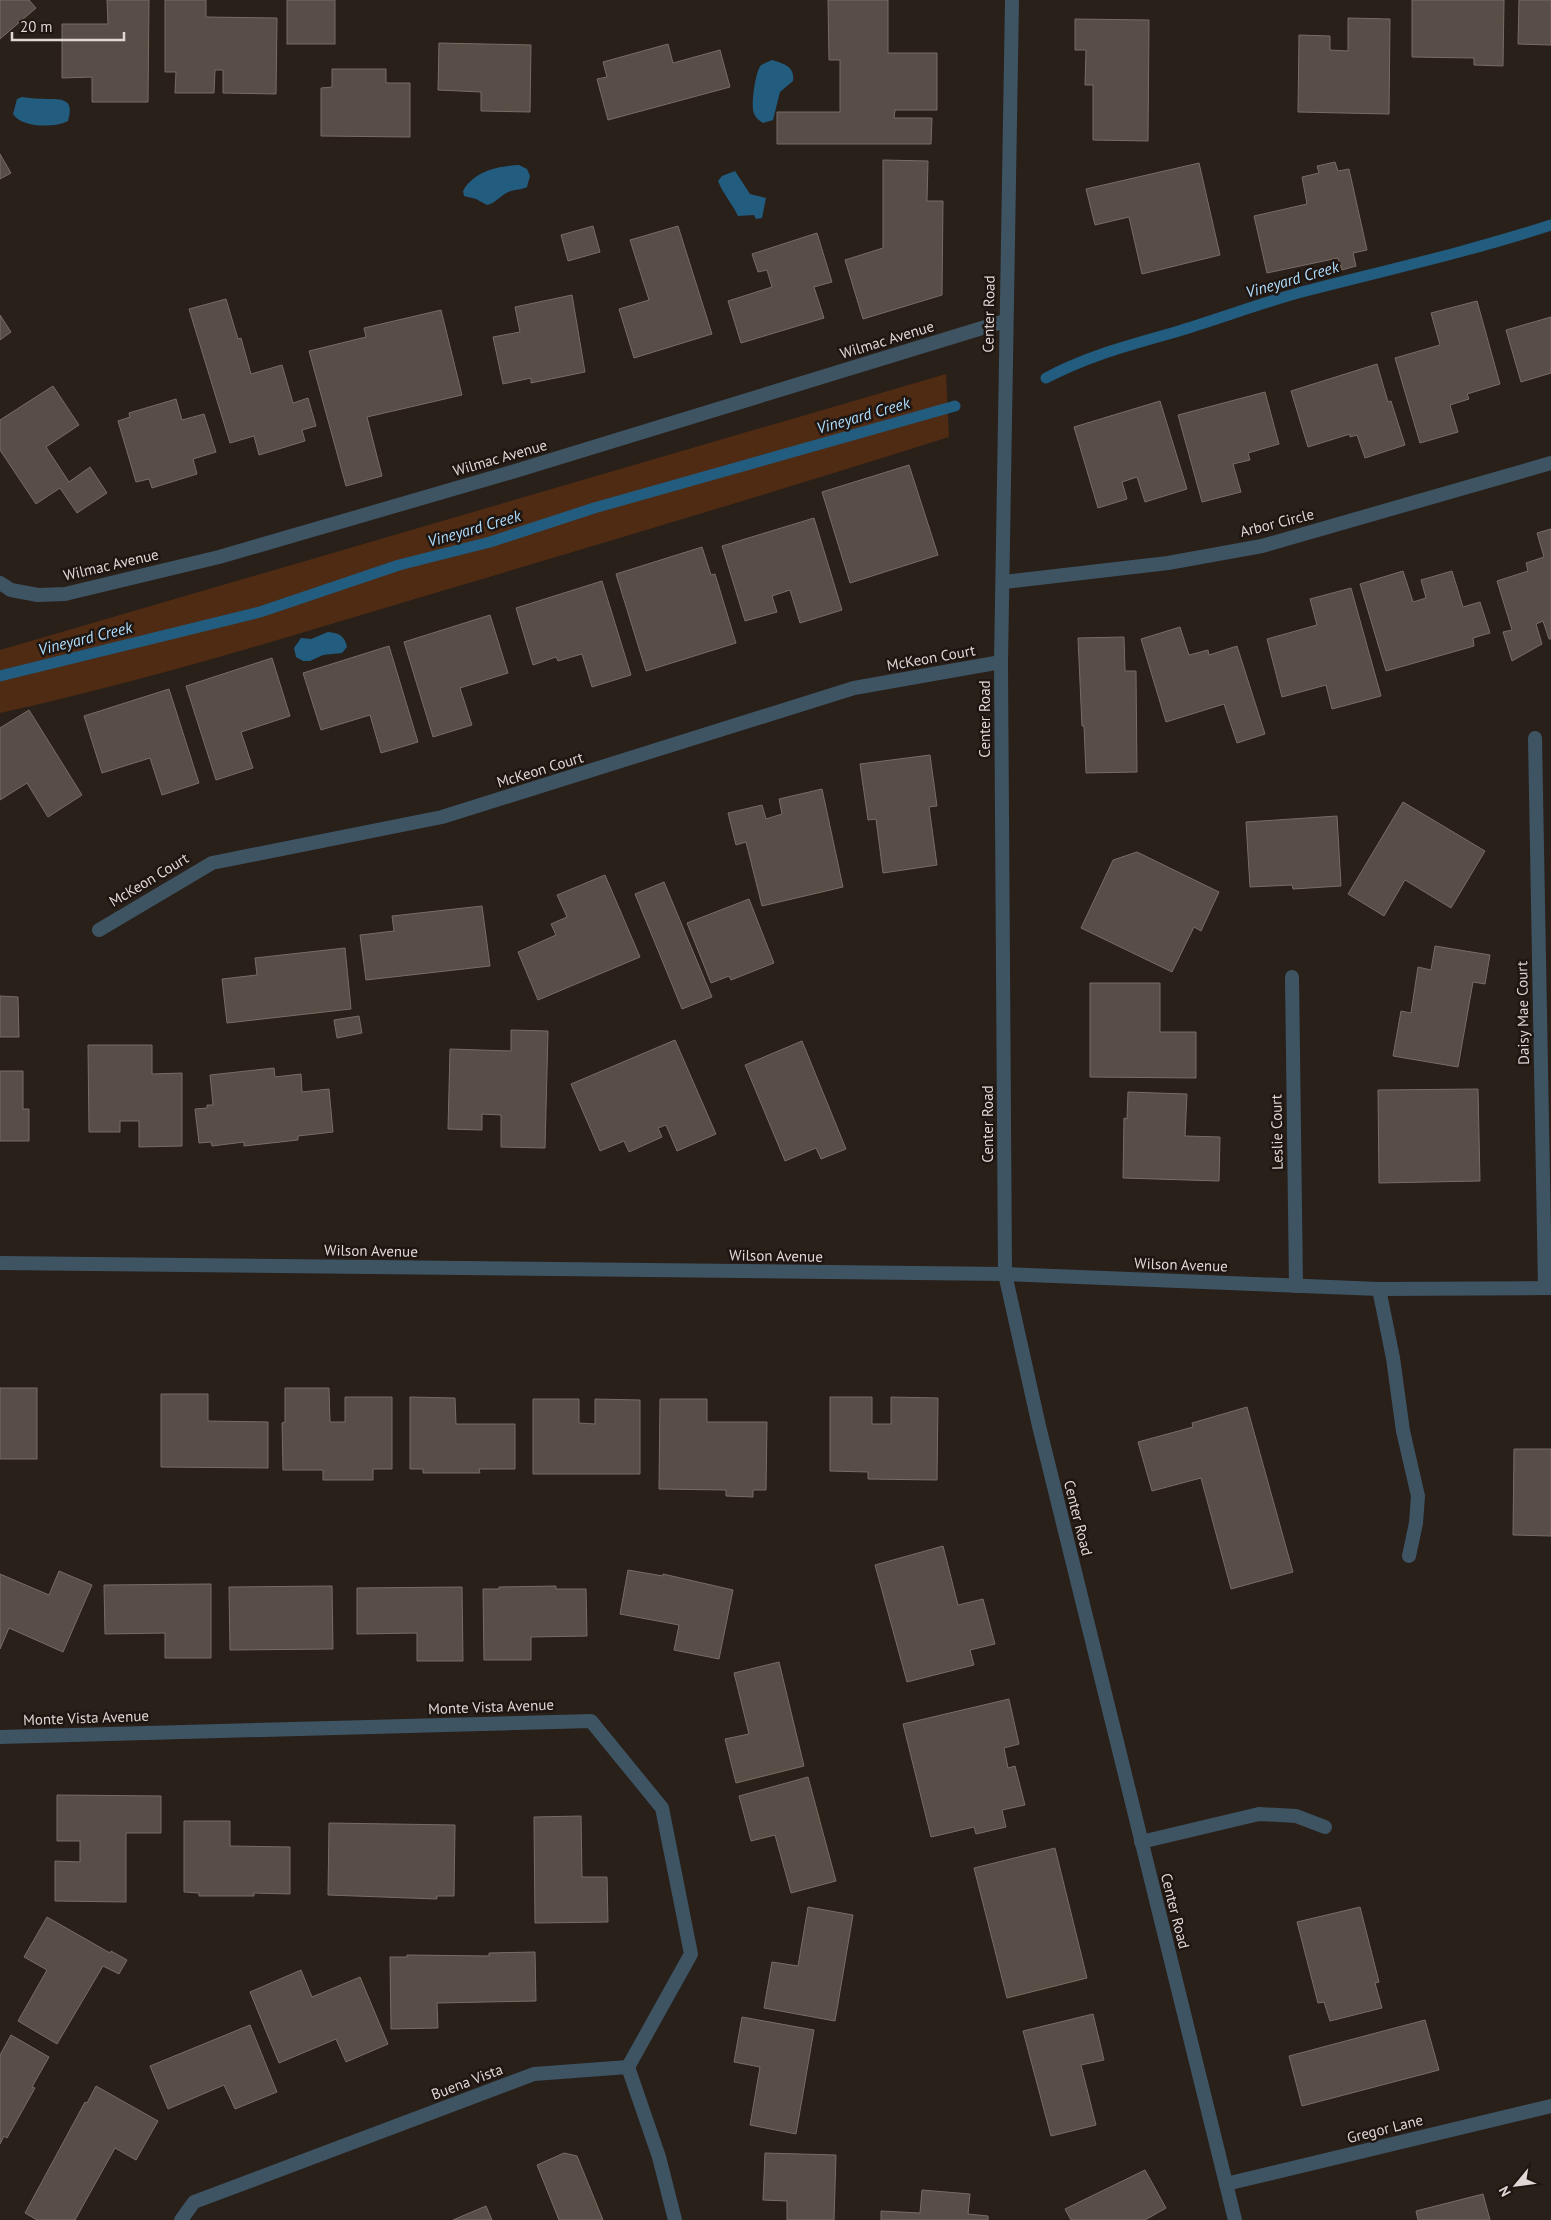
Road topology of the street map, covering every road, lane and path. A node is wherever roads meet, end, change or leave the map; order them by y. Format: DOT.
graph roads {
  1 [pos="1012,0"];
  2 [pos="1005,321"];
  3 [pos="1551,463"];
  4 [pos="1004,582"];
  5 [pos="0,583"];
  6 [pos="1001,662"];
  7 [pos="1535,738"];
  8 [pos="99,930"];
  9 [pos="1292,977"];
  10 [pos="0,1263"];
  11 [pos="1005,1274"];
  12 [pos="1296,1286"];
  13 [pos="1548,1288"];
  14 [pos="1379,1289"];
  15 [pos="1409,1556"];
  16 [pos="0,1737"];
  17 [pos="1325,1827"];
  18 [pos="1142,1842"];
  19 [pos="628,2068"];
  20 [pos="1551,2106"];
  21 [pos="1226,2184"];
  22 [pos="181,2220"];
  23 [pos="675,2220"];
  24 [pos="1235,2220"];
  1 -- 2 [label="street, Center Road"];
  2 -- 4 [label="street, Center Road"];
  2 -- 5 [label="street, Wilmac Avenue"];
  3 -- 4 [label="street, Arbor Circle"];
  4 -- 6 [label="street, Center Road"];
  6 -- 8 [label="street, McKeon Court"];
  6 -- 11 [label="street, Center Road"];
  7 -- 13 [label="street, Daisy Mae Court"];
  9 -- 12 [label="street, Leslie Court"];
  10 -- 11 [label="street, Wilson Avenue"];
  11 -- 12 [label="street, Wilson Avenue"];
  11 -- 18 [label="street, Center Road"];
  12 -- 14 [label="street, Wilson Avenue"];
  13 -- 14 [label="street, Wilson Avenue"];
  14 -- 15 [label="street"];
  16 -- 19 [label="street, Monte Vista Avenue"];
  17 -- 18 [label="street"];
  18 -- 21 [label="street, Center Road"];
  19 -- 22 [label="street, Buena Vista"];
  19 -- 23 [label="street"];
  20 -- 21 [label="street, Gregor Lane"];
  21 -- 24 [label="street, Center Road"];
}
